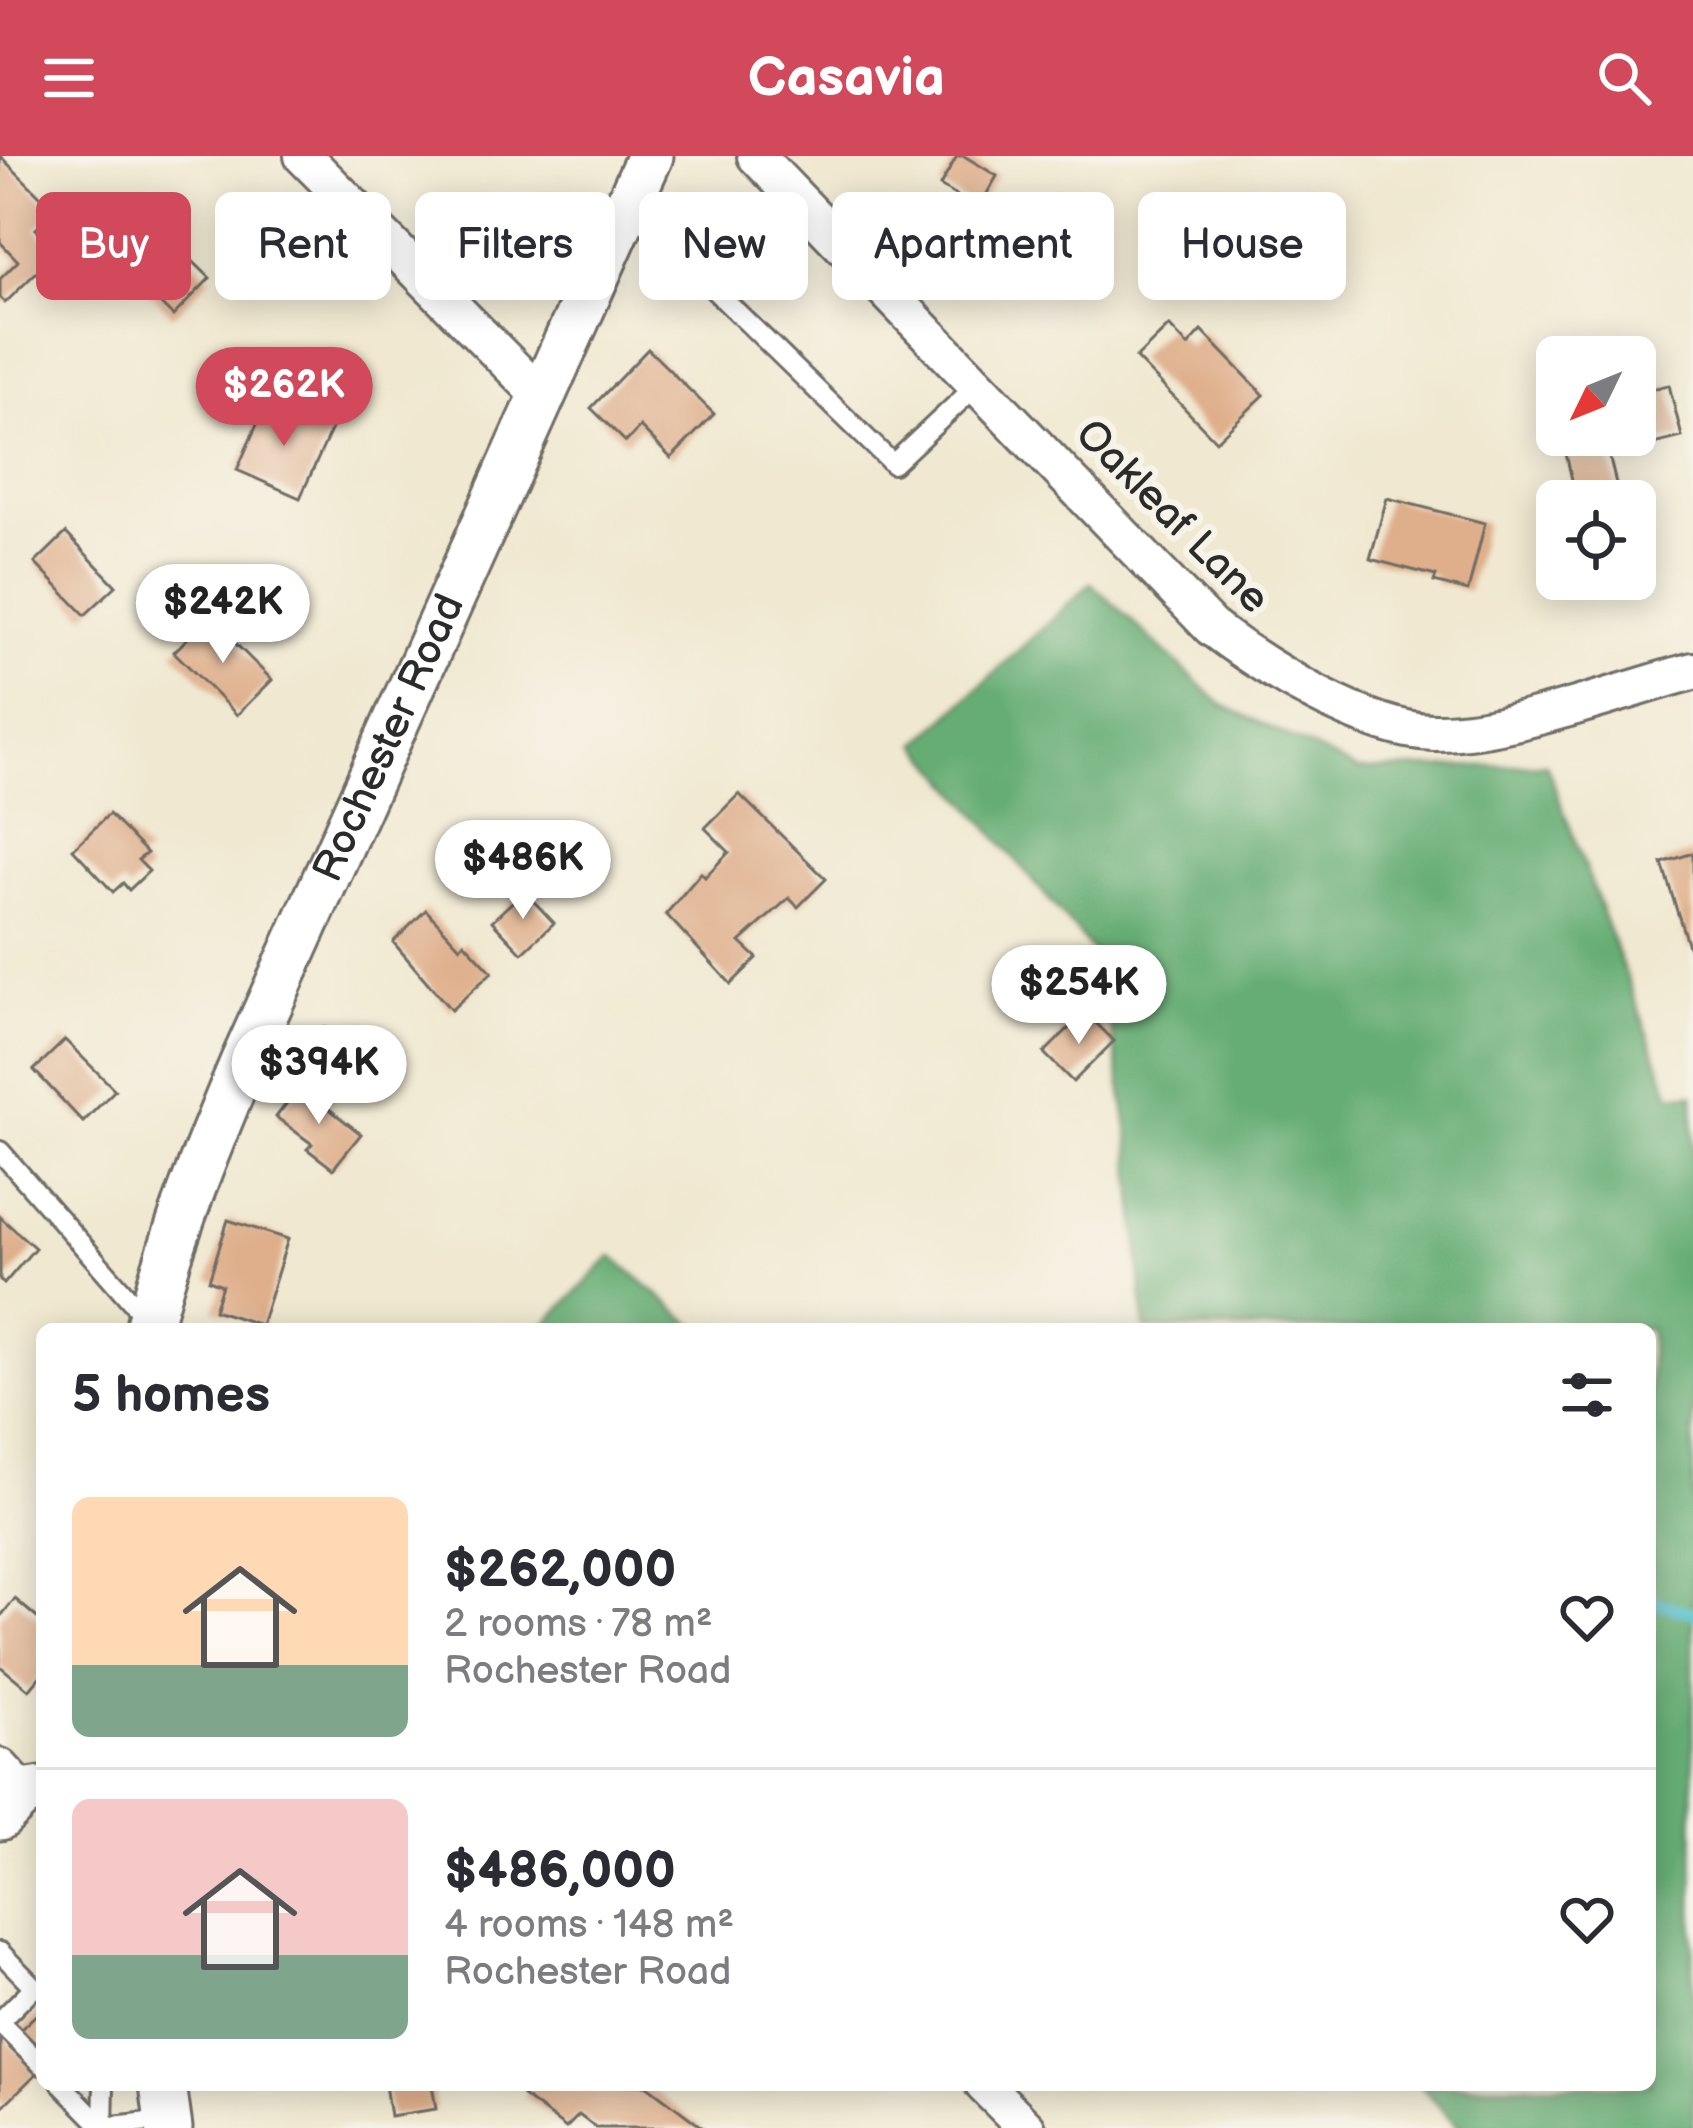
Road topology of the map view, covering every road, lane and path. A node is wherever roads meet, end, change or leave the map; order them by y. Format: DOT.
graph roads {
  1 [pos="303,156"];
  2 [pos="650,156"];
  3 [pos="756,156"];
  4 [pos="628,205"];
  5 [pos="977,385"];
  6 [pos="542,396"];
  7 [pos="1693,670"];
  8 [pos="0,1150"];
  9 [pos="146,1323"];
  10 [pos="150,1323"];
  11 [pos="0,1952"];
  12 [pos="36,1984"];
  13 [pos="36,1990"];
  14 [pos="0,2022"];
  15 [pos="36,2059"];
  16 [pos="68,2091"];
  17 [pos="104,2091"];
  18 [pos="990,2091"];
  19 [pos="167,2111"];
  20 [pos="103,2127"];
  21 [pos="1028,2128"];
  1 -- 6 [label="street"];
  2 -- 4 [label="street, Rochester Road"];
  3 -- 5 [label="street, Oakleaf Lane"];
  4 -- 5 [label="lane"];
  4 -- 6 [label="street, Rochester Road"];
  5 -- 7 [label="street, Oakleaf Lane"];
  6 -- 10 [label="street, Rochester Road"];
  8 -- 9 [label="lane"];
  11 -- 12 [label="lane"];
  13 -- 14 [label="lane"];
  14 -- 15 [label="lane"];
  16 -- 20 [label="lane"];
  17 -- 20 [label="lane"];
  18 -- 21 [label="street"];
  19 -- 20 [label="lane"];
}
